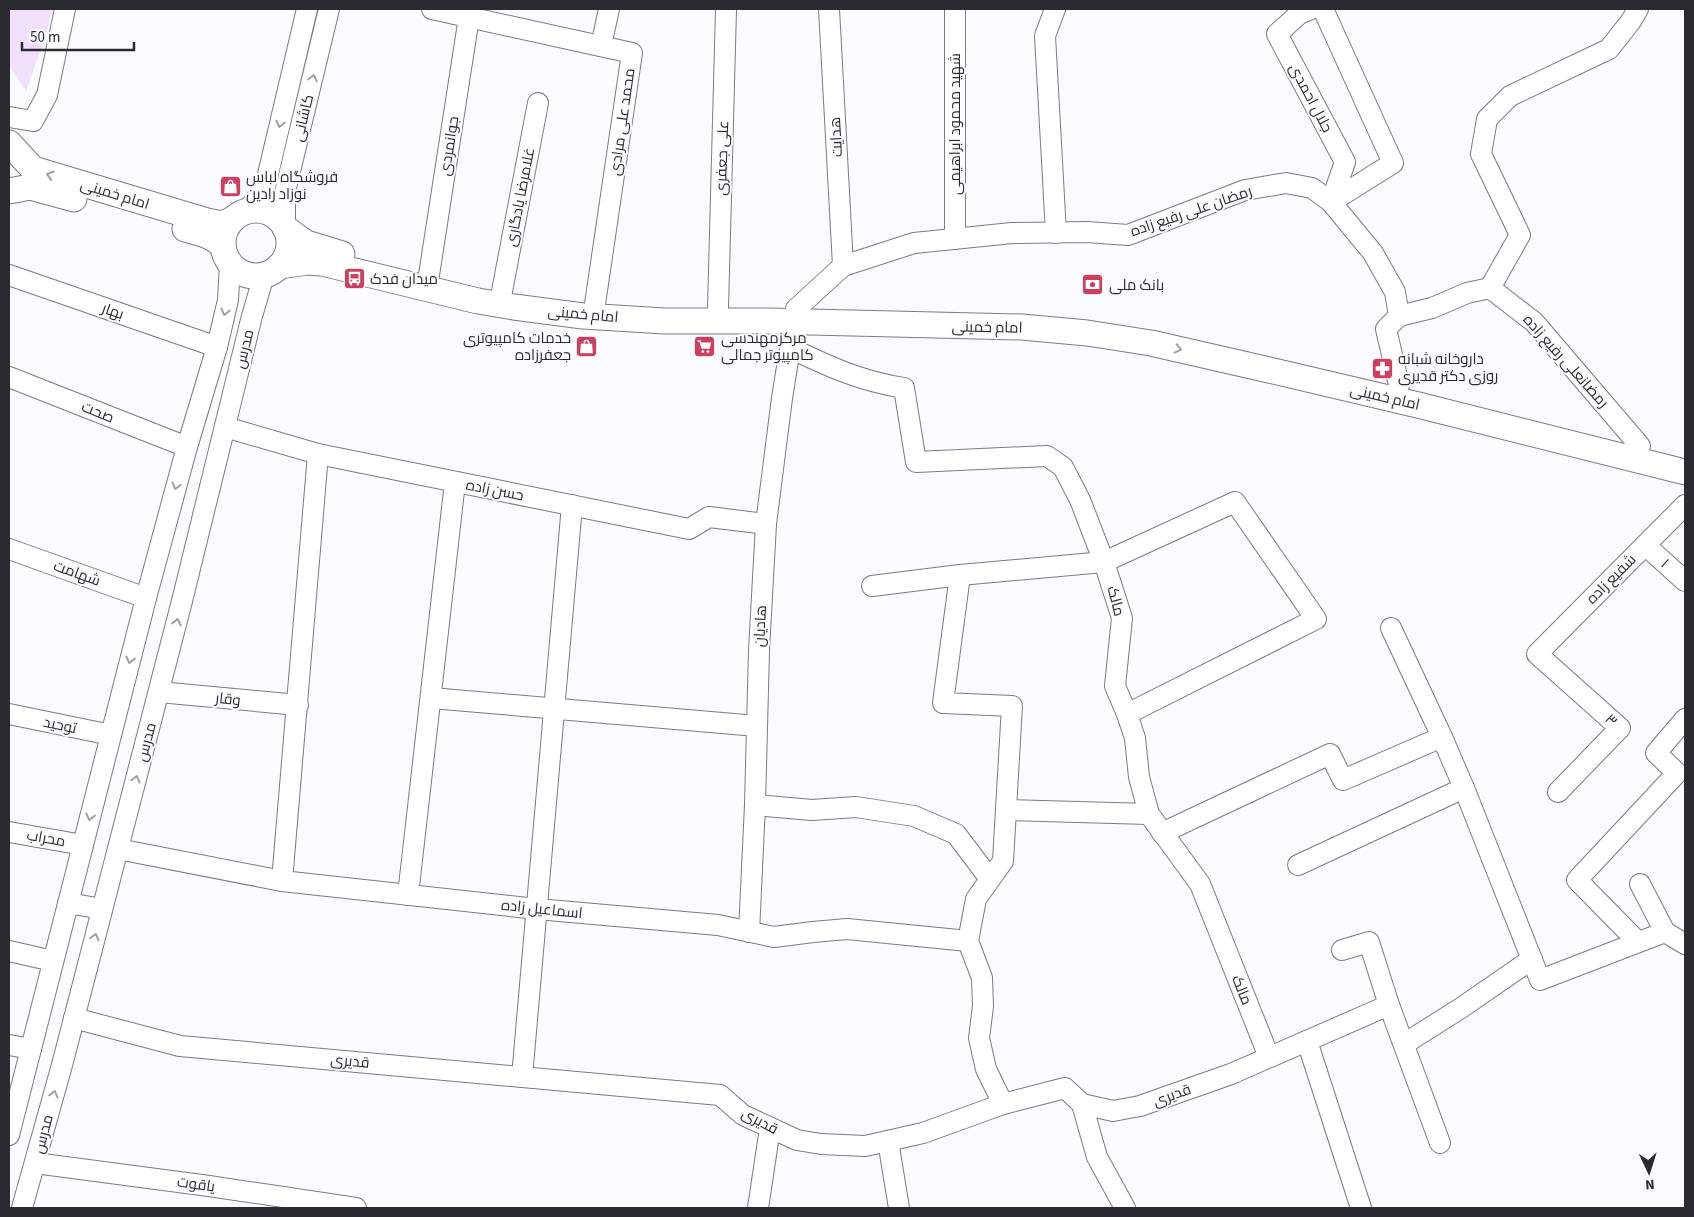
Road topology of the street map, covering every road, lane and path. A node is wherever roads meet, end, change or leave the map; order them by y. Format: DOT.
graph roads {
  1 [pos="65,9"];
  2 [pos="307,9"];
  3 [pos="329,9"];
  4 [pos="432,9"];
  5 [pos="609,9"];
  6 [pos="726,9"];
  7 [pos="829,9"];
  8 [pos="955,9"];
  9 [pos="1054,9"];
  10 [pos="1311,9"];
  11 [pos="1323,9"];
  12 [pos="1638,9"];
  13 [pos="469,17"];
  14 [pos="601,46"];
  15 [pos="538,103"];
  16 [pos="9,118"];
  17 [pos="9,143"];
  18 [pos="9,149"];
  19 [pos="9,167"];
  20 [pos="9,191"];
  21 [pos="1331,202"];
  22 [pos="239,215"];
  23 [pos="286,228"];
  24 [pos="1056,233"];
  25 [pos="955,239"];
  26 [pos="226,255"];
  27 [pos="842,266"];
  28 [pos="272,270"];
  29 [pos="9,275"];
  30 [pos="429,275"];
  31 [pos="1490,288"];
  32 [pos="502,291"];
  33 [pos="595,304"];
  34 [pos="718,308"];
  35 [pos="795,316"];
  36 [pos="1399,316"];
  37 [pos="217,347"];
  38 [pos="790,348"];
  39 [pos="9,376"];
  40 [pos="1399,385"];
  41 [pos="225,427"];
  42 [pos="187,447"];
  43 [pos="1637,453"];
  44 [pos="318,454"];
  45 [pos="1685,458"];
  46 [pos="1685,472"];
  47 [pos="455,482"];
  48 [pos="1685,504"];
  49 [pos="572,505"];
  50 [pos="766,524"];
  51 [pos="1645,545"];
  52 [pos="9,549"];
  53 [pos="1104,562"];
  54 [pos="960,575"];
  55 [pos="1685,581"];
  56 [pos="872,586"];
  57 [pos="146,598"];
  58 [pos="1391,628"];
  59 [pos="1537,654"];
  60 [pos="159,692"];
  61 [pos="431,698"];
  62 [pos="298,706"];
  63 [pos="554,709"];
  64 [pos="9,714"];
  65 [pos="1127,714"];
  66 [pos="1685,719"];
  67 [pos="757,726"];
  68 [pos="111,735"];
  69 [pos="1442,737"];
  70 [pos="1464,788"];
  71 [pos="1558,792"];
  72 [pos="755,805"];
  73 [pos="1006,810"];
  74 [pos="1149,814"];
  75 [pos="9,832"];
  76 [pos="1162,833"];
  77 [pos="83,845"];
  78 [pos="118,849"];
  79 [pos="1298,865"];
  80 [pos="990,879"];
  81 [pos="282,881"];
  82 [pos="1640,884"];
  83 [pos="408,895"];
  84 [pos="68,903"];
  85 [pos="102,909"];
  86 [pos="537,909"];
  87 [pos="749,932"];
  88 [pos="1665,932"];
  89 [pos="968,941"];
  90 [pos="1638,942"];
  91 [pos="1685,944"];
  92 [pos="1342,950"];
  93 [pos="9,951"];
  94 [pos="1532,959"];
  95 [pos="53,961"];
  96 [pos="1389,1005"];
  97 [pos="74,1018"];
  98 [pos="1307,1041"];
  99 [pos="1404,1044"];
  100 [pos="9,1045"];
  101 [pos="31,1049"];
  102 [pos="1269,1056"];
  103 [pos="522,1077"];
  104 [pos="1003,1104"];
  105 [pos="1082,1104"];
  106 [pos="770,1128"];
  107 [pos="9,1135"];
  108 [pos="888,1141"];
  109 [pos="1440,1143"];
  110 [pos="35,1163"];
  111 [pos="22,1208"];
  112 [pos="356,1208"];
  113 [pos="758,1208"];
  114 [pos="899,1208"];
  115 [pos="1125,1208"];
  116 [pos="1361,1208"];
  1 -- 16 [label="street"];
  2 -- 22 [label="street, کاشانی, one-way"];
  23 -- 3 [label="street, کاشانی, one-way"];
  4 -- 13 [label="street, محمد علی مرادی"];
  5 -- 14 [label="street"];
  6 -- 34 [label="street, علی جعفری"];
  7 -- 27 [label="street, هدایت"];
  8 -- 25 [label="street, شهید محمود ابراهیمی"];
  9 -- 24 [label="street"];
  10 -- 21 [label="street, جلال احمدی"];
  11 -- 21 [label="street"];
  12 -- 31 [label="street"];
  13 -- 14 [label="street, محمد علی مرادی"];
  13 -- 30 [label="street, جوانمردی"];
  14 -- 33 [label="street, محمد علی مرادی"];
  15 -- 32 [label="street, غلامرضا یادگاری"];
  22 -- 17 [label="main road, امام خمینی, one-way"];
  18 -- 19 [label="main road"];
  20 -- 26 [label="main road, امام خمینی"];
  21 -- 24 [label="street, رمضان علی رفیع زاده"];
  21 -- 36 [label="street, رمضان علی رفیع زاده"];
  22 -- 23 [label="main road"];
  22 -- 26 [label="main road"];
  23 -- 28 [label="main road"];
  23 -- 30 [label="main road, امام خمینی"];
  24 -- 25 [label="street, رمضان علی رفیع زاده"];
  25 -- 27 [label="street, رمضان علی رفیع زاده"];
  26 -- 28 [label="main road"];
  26 -- 37 [label="street, مدرس, one-way"];
  27 -- 35 [label="street, رمضان علی رفیع زاده"];
  28 -- 35 [label="main road, امام خمینی"];
  28 -- 41 [label="street, مدرس"];
  29 -- 37 [label="street, بهار"];
  30 -- 32 [label="main road, امام خمینی"];
  31 -- 36 [label="street"];
  31 -- 43 [label="street, رمضانعلی رفیع زاده"];
  32 -- 33 [label="main road, امام خمینی"];
  33 -- 34 [label="main road, امام خمینی"];
  34 -- 35 [label="main road, امام خمینی"];
  35 -- 38 [label="street, هادیان"];
  35 -- 40 [label="main road, امام خمینی"];
  35 -- 43 [label="main road, امام خمینی, one-way"];
  36 -- 40 [label="street"];
  37 -- 42 [label="street, مدرس"];
  38 -- 50 [label="street, هادیان"];
  38 -- 53 [label="street, مالک"];
  39 -- 42 [label="street, صحت"];
  40 -- 43 [label="main road, امام خمینی"];
  41 -- 44 [label="street, حسن زاده"];
  60 -- 41 [label="street, مدرس, one-way"];
  42 -- 57 [label="street, مدرس, one-way"];
  43 -- 45 [label="main road, امام خمینی"];
  43 -- 46 [label="main road, امام خمینی"];
  44 -- 47 [label="street, حسن زاده"];
  44 -- 62 [label="street"];
  47 -- 49 [label="street, حسن زاده"];
  47 -- 61 [label="street"];
  48 -- 51 [label="street, شفیع زاده"];
  49 -- 50 [label="street, حسن زاده"];
  49 -- 63 [label="street"];
  50 -- 67 [label="street, هادیان"];
  51 -- 55 [label="street, ۱"];
  51 -- 59 [label="street, شفیع زاده"];
  52 -- 57 [label="street, شهامت"];
  53 -- 54 [label="street"];
  53 -- 65 [label="street, مالک"];
  53 -- 65 [label="street"];
  54 -- 56 [label="street"];
  54 -- 73 [label="street"];
  57 -- 68 [label="street, مدرس, one-way"];
  58 -- 69 [label="street"];
  59 -- 71 [label="street, ۳"];
  60 -- 62 [label="street, وقار"];
  78 -- 60 [label="street, مدرس, one-way"];
  61 -- 63 [label="street"];
  61 -- 83 [label="street"];
  62 -- 81 [label="street"];
  63 -- 67 [label="street"];
  63 -- 86 [label="street"];
  64 -- 68 [label="street, توحید"];
  65 -- 74 [label="street, مالک"];
  66 -- 90 [label="street"];
  67 -- 72 [label="street, هادیان"];
  68 -- 77 [label="street, مدرس, one-way"];
  69 -- 70 [label="street"];
  69 -- 76 [label="street"];
  70 -- 79 [label="street"];
  70 -- 94 [label="street"];
  72 -- 80 [label="street"];
  72 -- 87 [label="street, هادیان"];
  73 -- 74 [label="street"];
  73 -- 80 [label="street"];
  74 -- 76 [label="street, مالک"];
  75 -- 77 [label="street, محراب"];
  76 -- 102 [label="street, مالک"];
  77 -- 84 [label="street, مدرس"];
  78 -- 81 [label="street, اسماعیل زاده"];
  78 -- 85 [label="street, مدرس"];
  80 -- 89 [label="street"];
  81 -- 83 [label="street, اسماعیل زاده"];
  82 -- 88 [label="street"];
  83 -- 86 [label="street, اسماعیل زاده"];
  84 -- 85 [label="street"];
  84 -- 95 [label="street, مدرس"];
  97 -- 85 [label="street, مدرس, one-way"];
  86 -- 87 [label="street, اسماعیل زاده"];
  86 -- 103 [label="street"];
  87 -- 89 [label="street, اسماعیل زاده"];
  88 -- 90 [label="street"];
  88 -- 91 [label="street"];
  89 -- 104 [label="street"];
  90 -- 94 [label="street"];
  92 -- 96 [label="street"];
  93 -- 95 [label="street"];
  94 -- 99 [label="street"];
  95 -- 101 [label="street, مدرس"];
  96 -- 98 [label="street, قدیری"];
  96 -- 99 [label="street"];
  97 -- 103 [label="street, قدیری"];
  110 -- 97 [label="street, مدرس, one-way"];
  98 -- 102 [label="street, قدیری"];
  98 -- 116 [label="street"];
  99 -- 109 [label="street"];
  100 -- 101 [label="street"];
  101 -- 107 [label="street, مدرس"];
  102 -- 105 [label="street, قدیری"];
  103 -- 106 [label="street, قدیری"];
  104 -- 105 [label="street, قدیری"];
  104 -- 108 [label="street, قدیری"];
  105 -- 115 [label="street"];
  106 -- 108 [label="street, قدیری"];
  106 -- 113 [label="street"];
  108 -- 114 [label="street"];
  110 -- 111 [label="street, مدرس"];
  110 -- 112 [label="street, یاقوت"];
}
